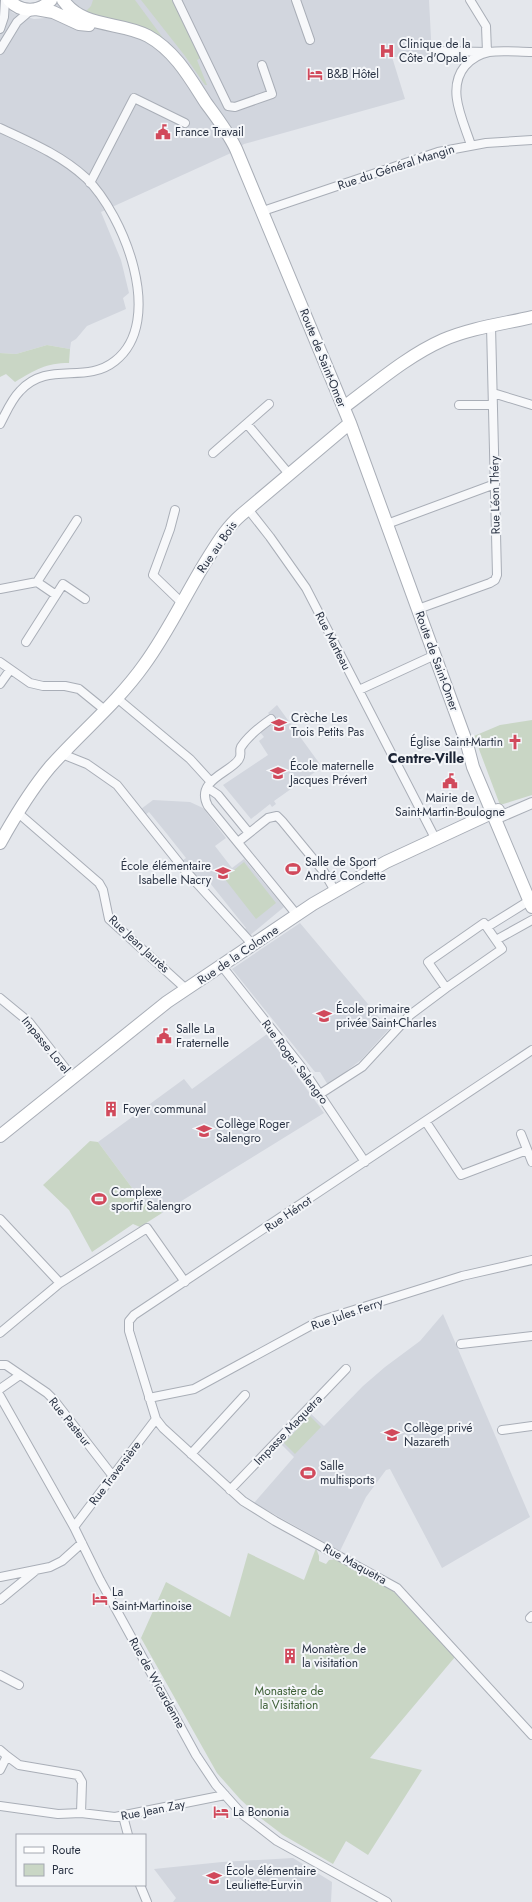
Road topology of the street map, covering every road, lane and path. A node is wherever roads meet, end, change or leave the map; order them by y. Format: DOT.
graph roads {
  1 [pos="5,0"];
  2 [pos="9,0"];
  3 [pos="51,0"];
  4 [pos="64,0"];
  5 [pos="177,0"];
  6 [pos="296,0"];
  7 [pos="470,0"];
  8 [pos="34,10"];
  9 [pos="108,25"];
  10 [pos="0,29"];
  11 [pos="310,40"];
  12 [pos="0,50"];
  13 [pos="437,51"];
  14 [pos="487,52"];
  15 [pos="532,52"];
  16 [pos="262,65"];
  17 [pos="185,123"];
  18 [pos="0,128"];
  19 [pos="532,140"];
  20 [pos="471,145"];
  21 [pos="90,183"];
  22 [pos="263,211"];
  23 [pos="532,317"];
  24 [pos="491,326"];
  25 [pos="493,393"];
  26 [pos="269,404"];
  27 [pos="459,405"];
  28 [pos="493,405"];
  29 [pos="532,405"];
  30 [pos="344,408"];
  31 [pos="350,423"];
  32 [pos="0,424"];
  33 [pos="247,424"];
  34 [pos="213,453"];
  35 [pos="289,474"];
  36 [pos="495,484"];
  37 [pos="248,509"];
  38 [pos="175,510"];
  39 [pos="77,520"];
  40 [pos="387,524"];
  41 [pos="37,582"];
  42 [pos="0,589"];
  43 [pos="56,595"];
  44 [pos="85,599"];
  45 [pos="182,603"];
  46 [pos="418,609"];
  47 [pos="26,642"];
  48 [pos="435,655"];
  49 [pos="0,662"];
  50 [pos="10,670"];
  51 [pos="0,684"];
  52 [pos="359,690"];
  53 [pos="118,699"];
  54 [pos="106,711"];
  55 [pos="270,718"];
  56 [pos="62,754"];
  57 [pos="210,785"];
  58 [pos="532,804"];
  59 [pos="17,812"];
  60 [pos="497,814"];
  61 [pos="249,833"];
  62 [pos="435,838"];
  63 [pos="238,842"];
  64 [pos="0,843"];
  65 [pos="532,889"];
  66 [pos="335,891"];
  67 [pos="531,902"];
  68 [pos="297,915"];
  69 [pos="532,920"];
  70 [pos="487,927"];
  71 [pos="496,940"];
  72 [pos="253,944"];
  73 [pos="221,965"];
  74 [pos="446,988"];
  75 [pos="186,989"];
  76 [pos="0,998"];
  77 [pos="532,1050"];
  78 [pos="73,1078"];
  79 [pos="320,1094"];
  80 [pos="426,1122"];
  81 [pos="521,1134"];
  82 [pos="0,1136"];
  83 [pos="527,1150"];
  84 [pos="365,1162"];
  85 [pos="532,1162"];
  86 [pos="0,1219"];
  87 [pos="532,1260"];
  88 [pos="185,1282"];
  89 [pos="60,1283"];
  90 [pos="0,1333"];
  91 [pos="532,1336"];
  92 [pos="461,1344"];
  93 [pos="2,1364"];
  94 [pos="346,1369"];
  95 [pos="20,1375"];
  96 [pos="0,1389"];
  97 [pos="245,1395"];
  98 [pos="0,1396"];
  99 [pos="149,1398"];
  100 [pos="156,1419"];
  101 [pos="532,1426"];
  102 [pos="502,1430"];
  103 [pos="191,1454"];
  104 [pos="112,1475"];
  105 [pos="230,1490"];
  106 [pos="74,1527"];
  107 [pos="82,1543"];
  108 [pos="35,1571"];
  109 [pos="0,1577"];
  110 [pos="0,1600"];
  111 [pos="0,1675"];
  112 [pos="19,1685"];
  113 [pos="532,1735"];
  114 [pos="0,1750"];
  115 [pos="7,1756"];
  116 [pos="0,1770"];
  117 [pos="225,1795"];
  118 [pos="0,1806"];
  119 [pos="81,1813"];
  120 [pos="124,1816"];
  121 [pos="128,1834"];
  122 [pos="140,1886"];
  123 [pos="146,1902"];
  124 [pos="387,1902"];
  1 -- 10 [label="street"];
  2 -- 8 [label="main road, Route de Saint-Omer"];
  3 -- 8 [label="main road"];
  4 -- 9 [label="main road, Route de Saint-Omer"];
  5 -- 16 [label="street"];
  6 -- 11 [label="street"];
  7 -- 14 [label="street"];
  8 -- 9 [label="main road, Route de Saint-Omer"];
  8 -- 12 [label="street"];
  9 -- 22 [label="main road, Route de Saint-Omer"];
  13 -- 14 [label="street"];
  14 -- 15 [label="street"];
  14 -- 20 [label="street"];
  17 -- 21 [label="street"];
  18 -- 21 [label="street"];
  19 -- 20 [label="street, Rue du Général Mangin"];
  20 -- 22 [label="street, Rue du Général Mangin"];
  21 -- 32 [label="street"];
  22 -- 30 [label="main road, Route de Saint-Omer"];
  23 -- 24 [label="main road"];
  24 -- 25 [label="street, Rue Léon Théry"];
  24 -- 30 [label="main road"];
  25 -- 28 [label="street, Rue Léon Théry"];
  25 -- 29 [label="street"];
  26 -- 33 [label="street"];
  27 -- 28 [label="street"];
  28 -- 36 [label="street, Rue Léon Théry"];
  30 -- 31 [label="main road, Route de Saint-Omer"];
  31 -- 35 [label="main road, Rue au Bois"];
  31 -- 40 [label="main road, Route de Saint-Omer"];
  33 -- 34 [label="street"];
  33 -- 35 [label="street"];
  35 -- 37 [label="main road, Rue au Bois"];
  36 -- 40 [label="street"];
  36 -- 46 [label="street, Rue Léon Théry"];
  37 -- 45 [label="main road, Rue au Bois"];
  37 -- 52 [label="street, Rue Marteau"];
  38 -- 45 [label="street"];
  39 -- 41 [label="street"];
  40 -- 46 [label="main road, Route de Saint-Omer"];
  41 -- 42 [label="street"];
  41 -- 43 [label="street"];
  43 -- 44 [label="street"];
  43 -- 47 [label="street"];
  45 -- 53 [label="main road, Rue au Bois"];
  46 -- 48 [label="main road, Route de Saint-Omer"];
  48 -- 52 [label="street"];
  48 -- 60 [label="main road, Route de Saint-Omer"];
  49 -- 50 [label="street"];
  50 -- 51 [label="street"];
  50 -- 54 [label="street"];
  52 -- 62 [label="street, Rue Marteau"];
  53 -- 54 [label="main road, Rue au Bois"];
  53 -- 57 [label="street"];
  54 -- 56 [label="main road, Rue au Bois"];
  55 -- 57 [label="street"];
  56 -- 59 [label="main road, Rue au Bois"];
  56 -- 72 [label="street"];
  57 -- 61 [label="street"];
  57 -- 63 [label="street"];
  58 -- 60 [label="street"];
  59 -- 64 [label="main road, Rue au Bois"];
  59 -- 75 [label="street, Rue Jean Jaurès"];
  60 -- 62 [label="main road, Rue de la Colonne"];
  60 -- 65 [label="main road, Route de Saint-Omer"];
  60 -- 67 [label="main road, Route de Saint-Omer"];
  61 -- 63 [label="street"];
  61 -- 66 [label="street"];
  62 -- 66 [label="main road, Rue de la Colonne"];
  63 -- 68 [label="street"];
  66 -- 68 [label="main road, Rue de la Colonne"];
  67 -- 70 [label="street"];
  68 -- 72 [label="main road, Rue de la Colonne"];
  69 -- 71 [label="street"];
  70 -- 71 [label="street"];
  70 -- 74 [label="street"];
  71 -- 74 [label="street"];
  72 -- 73 [label="main road, Rue de la Colonne"];
  73 -- 75 [label="main road, Rue de la Colonne"];
  73 -- 79 [label="street, Rue Roger Salengro"];
  74 -- 79 [label="street"];
  75 -- 78 [label="main road, Rue de la Colonne"];
  76 -- 78 [label="street, Impasse Lorel"];
  77 -- 80 [label="street, Rue Hénot"];
  78 -- 82 [label="main road, Rue de la Colonne"];
  79 -- 84 [label="street, Rue Roger Salengro"];
  80 -- 83 [label="street"];
  80 -- 84 [label="street, Rue Hénot"];
  81 -- 83 [label="street"];
  83 -- 85 [label="street"];
  84 -- 88 [label="street, Rue Hénot"];
  86 -- 89 [label="street"];
  87 -- 99 [label="street, Rue Jules Ferry"];
  88 -- 89 [label="street"];
  88 -- 99 [label="street, Rue Hénot"];
  89 -- 90 [label="street"];
  91 -- 92 [label="street"];
  93 -- 95 [label="street, Rue Pasteur"];
  94 -- 105 [label="street, Impasse Maquetra"];
  95 -- 96 [label="street"];
  95 -- 104 [label="street, Rue Pasteur"];
  97 -- 103 [label="street"];
  98 -- 106 [label="street, Rue de Wicardenne"];
  99 -- 100 [label="street, Rue Hénot"];
  100 -- 103 [label="street, Rue Maquetra"];
  100 -- 104 [label="street, Rue Traversière"];
  101 -- 102 [label="street"];
  103 -- 105 [label="street, Rue Maquetra"];
  104 -- 106 [label="street, Rue Traversière"];
  105 -- 113 [label="street, Rue Maquetra"];
  106 -- 107 [label="street, Rue de Wicardenne"];
  107 -- 108 [label="street"];
  107 -- 117 [label="street, Rue de Wicardenne"];
  108 -- 109 [label="street"];
  108 -- 110 [label="street"];
  111 -- 112 [label="street"];
  114 -- 115 [label="street"];
  115 -- 116 [label="street"];
  115 -- 119 [label="street"];
  117 -- 120 [label="street, Rue Jean Zay"];
  117 -- 124 [label="street, Rue de Wicardenne"];
  118 -- 119 [label="street, Rue Jean Zay"];
  119 -- 120 [label="street, Rue Jean Zay"];
  120 -- 121 [label="street"];
  122 -- 123 [label="street"];
}
